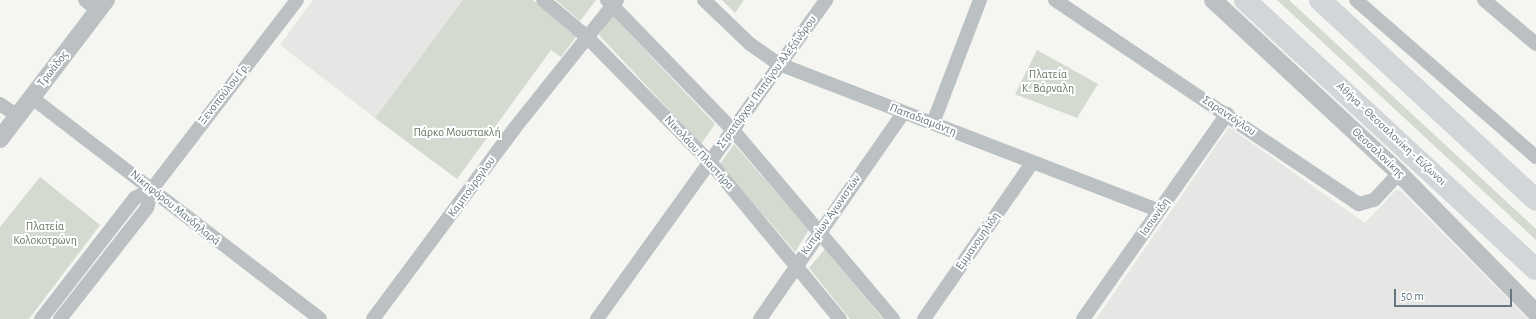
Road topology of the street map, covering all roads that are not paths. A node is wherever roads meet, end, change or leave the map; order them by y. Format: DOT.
graph roads {
  1 [pos="297,0"];
  2 [pos="543,0"];
  3 [pos="704,0"];
  4 [pos="826,0"];
  5 [pos="980,0"];
  6 [pos="1055,0"];
  7 [pos="1213,0"];
  8 [pos="1245,0"];
  9 [pos="1320,0"];
  10 [pos="1356,0"];
  11 [pos="1484,0"];
  12 [pos="612,2"];
  13 [pos="96,4"];
  14 [pos="587,37"];
  15 [pos="1536,44"];
  16 [pos="779,64"];
  17 [pos="32,97"];
  18 [pos="0,104"];
  19 [pos="903,113"];
  20 [pos="1227,114"];
  21 [pos="18,116"];
  22 [pos="933,123"];
  23 [pos="732,129"];
  24 [pos="0,139"];
  25 [pos="1536,157"];
  26 [pos="710,162"];
  27 [pos="1032,163"];
  28 [pos="1399,173"];
  29 [pos="152,189"];
  30 [pos="1536,200"];
  31 [pos="1159,211"];
  32 [pos="819,232"];
  33 [pos="796,266"];
  34 [pos="1536,269"];
  35 [pos="1536,313"];
  36 [pos="41,319"];
  37 [pos="60,319"];
  38 [pos="320,319"];
  39 [pos="373,319"];
  40 [pos="597,319"];
  41 [pos="760,319"];
  42 [pos="840,319"];
  43 [pos="893,319"];
  44 [pos="924,319"];
  45 [pos="1083,319"];
  1 -- 29 [label="street, Ξενoπούλου Γρ."];
  2 -- 14 [label="street, Νικολάου Πλαστήρα"];
  3 -- 16 [label="street, Παπαδιαμάντη"];
  4 -- 16 [label="street, Στρατάρχου Παπάγου Αλεξάνδρου"];
  5 -- 22 [label="street"];
  6 -- 20 [label="street, Σαραντόγλου"];
  7 -- 28 [label="street, Θεσσαλονίκης"];
  8 -- 34 [label="highway, Αθήνα - Θεσσαλονίκη - Εύζωνοι"];
  9 -- 30 [label="highway"];
  10 -- 25 [label="street"];
  11 -- 15 [label="street"];
  12 -- 14 [label="street, Καμπούρογλου"];
  12 -- 23 [label="street"];
  13 -- 17 [label="street, Τρωάδος"];
  14 -- 26 [label="street, Νικολάου Πλαστήρα"];
  14 -- 39 [label="street, Καμπούρογλου"];
  16 -- 19 [label="street, Παπαδιαμάντη"];
  16 -- 23 [label="street, Στρατάρχου Παπάγου Αλεξάνδρου"];
  17 -- 21 [label="street, Τρωάδος"];
  17 -- 29 [label="street, Νικηφόρου Μανδηλαρά"];
  18 -- 21 [label="street"];
  19 -- 22 [label="street, Παπαδιαμάντη"];
  19 -- 32 [label="street, Κυπρίων Αγωνιστών"];
  20 -- 28 [label="street, Σαραντόγλου"];
  20 -- 31 [label="street, Ιασωνίδη"];
  21 -- 24 [label="street, Τρωάδος"];
  22 -- 27 [label="street, Παπαδιαμάντη"];
  23 -- 26 [label="street, Στρατάρχου Παπάγου Αλεξάνδρου"];
  23 -- 32 [label="street"];
  26 -- 33 [label="street, Νικολάου Πλαστήρα"];
  26 -- 40 [label="street, Στρατάρχου Παπάγου Αλεξάνδρου"];
  27 -- 31 [label="street, Παπαδιαμάντη"];
  27 -- 44 [label="street, Εμμανουηλίδη"];
  28 -- 35 [label="street, Θεσσαλονίκης"];
  29 -- 36 [label="street, Ξενoπούλου Γρ."];
  29 -- 37 [label="street, Ξενoπούλου Γρ."];
  29 -- 38 [label="street, Νικηφόρου Μανδηλαρά"];
  31 -- 45 [label="street, Ιασωνίδη"];
  32 -- 33 [label="street, Κυπρίων Αγωνιστών"];
  32 -- 43 [label="street"];
  33 -- 41 [label="street, Κυπρίων Αγωνιστών"];
  33 -- 42 [label="street, Νικολάου Πλαστήρα"];
}
